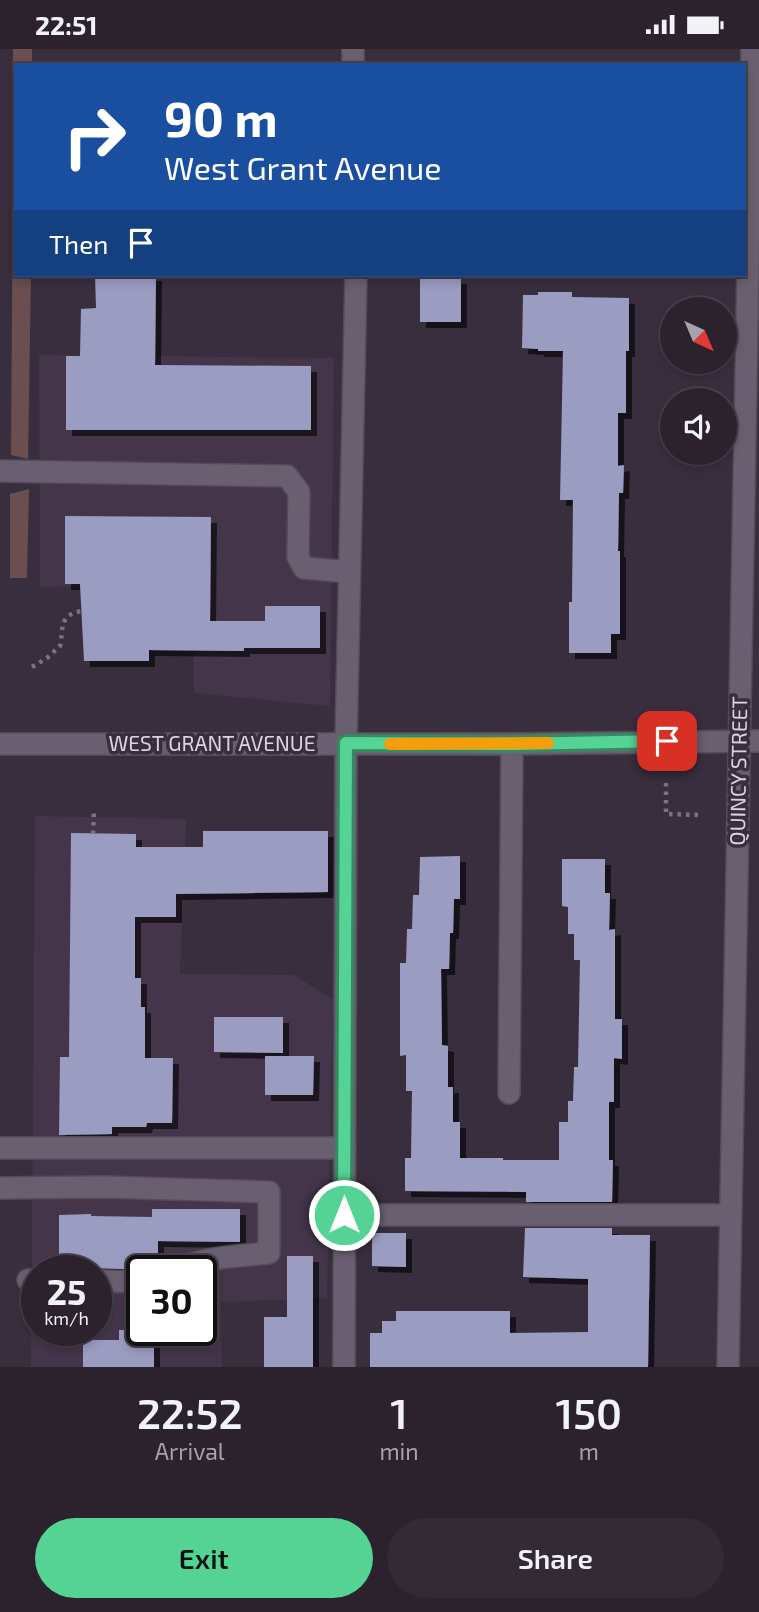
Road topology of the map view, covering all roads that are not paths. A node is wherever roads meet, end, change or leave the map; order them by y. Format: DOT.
graph roads {
  1 [pos="752,49"];
  2 [pos="750,264"];
  3 [pos="356,277"];
  4 [pos="0,471"];
  5 [pos="349,572"];
  6 [pos="749,741"];
  7 [pos="346,743"];
  8 [pos="0,744"];
  9 [pos="512,744"];
  10 [pos="509,1093"];
  11 [pos="0,1148"];
  12 [pos="345,1148"];
  13 [pos="0,1188"];
  14 [pos="344,1215"];
  15 [pos="731,1215"];
  16 [pos="217,1259"];
  17 [pos="344,1367"];
  18 [pos="728,1367"];
  1 -- 2 [label="street, QUINCY STREET"];
  2 -- 6 [label="street, QUINCY STREET"];
  3 -- 5 [label="street"];
  4 -- 5 [label="street"];
  5 -- 7 [label="street"];
  6 -- 9 [label="street, WEST GRANT AVENUE"];
  6 -- 15 [label="street, QUINCY STREET"];
  7 -- 8 [label="street, WEST GRANT AVENUE"];
  7 -- 9 [label="street, WEST GRANT AVENUE"];
  7 -- 12 [label="street"];
  9 -- 10 [label="street"];
  11 -- 12 [label="street"];
  12 -- 14 [label="street"];
  13 -- 16 [label="street"];
  14 -- 15 [label="street"];
  14 -- 17 [label="street"];
  15 -- 18 [label="street, QUINCY STREET"];
}
